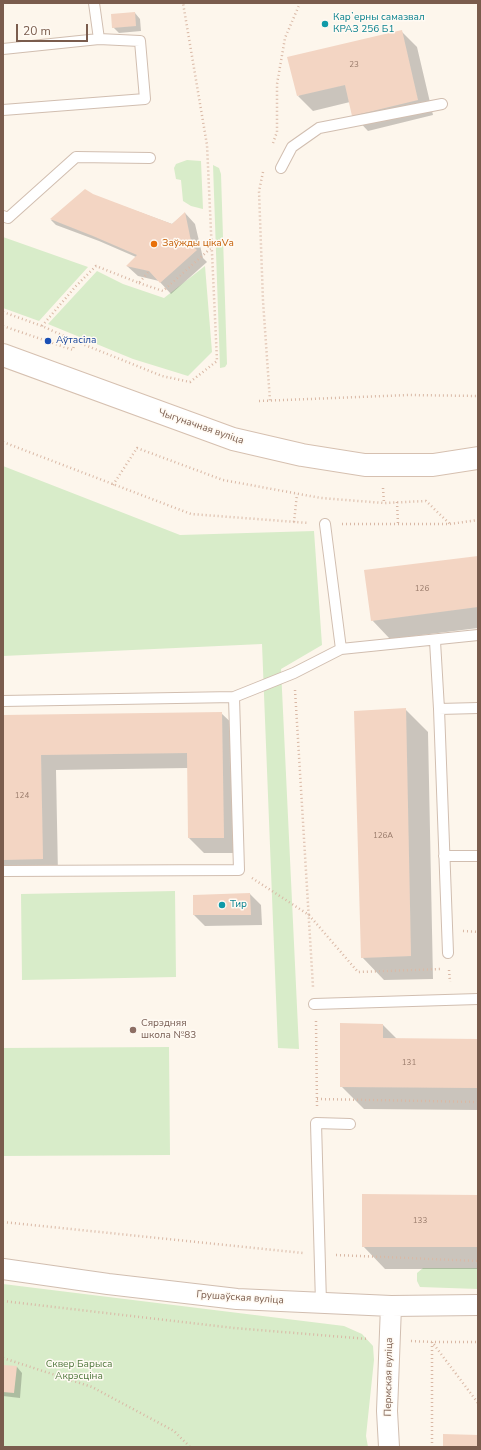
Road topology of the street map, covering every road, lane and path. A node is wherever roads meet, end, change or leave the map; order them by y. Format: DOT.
graph roads {
  1 [pos="94,3"];
  2 [pos="183,3"];
  3 [pos="300,3"];
  4 [pos="99,39"];
  5 [pos="3,49"];
  6 [pos="442,104"];
  7 [pos="3,110"];
  8 [pos="272,145"];
  9 [pos="150,158"];
  10 [pos="265,166"];
  11 [pos="281,168"];
  12 [pos="3,216"];
  13 [pos="211,248"];
  14 [pos="149,271"];
  15 [pos="139,283"];
  16 [pos="3,312"];
  17 [pos="3,326"];
  18 [pos="42,326"];
  19 [pos="75,341"];
  20 [pos="3,356"];
  21 [pos="478,396"];
  22 [pos="259,400"];
  23 [pos="270,401"];
  24 [pos="3,442"];
  25 [pos="478,458"];
  26 [pos="113,485"];
  27 [pos="297,494"];
  28 [pos="397,502"];
  29 [pos="478,520"];
  30 [pos="294,522"];
  31 [pos="325,524"];
  32 [pos="398,524"];
  33 [pos="450,524"];
  34 [pos="478,635"];
  35 [pos="435,640"];
  36 [pos="341,649"];
  37 [pos="294,672"];
  38 [pos="234,697"];
  39 [pos="3,701"];
  40 [pos="478,708"];
  41 [pos="439,709"];
  42 [pos="444,856"];
  43 [pos="478,856"];
  44 [pos="239,870"];
  45 [pos="3,871"];
  46 [pos="309,914"];
  47 [pos="448,953"];
  48 [pos="449,968"];
  49 [pos="478,999"];
  50 [pos="451,1000"];
  51 [pos="314,1004"];
  52 [pos="317,1099"];
  53 [pos="478,1102"];
  54 [pos="316,1123"];
  55 [pos="350,1124"];
  56 [pos="3,1222"];
  57 [pos="320,1254"];
  58 [pos="478,1261"];
  59 [pos="3,1269"];
  60 [pos="3,1301"];
  61 [pos="321,1303"];
  62 [pos="478,1305"];
  63 [pos="391,1306"];
  64 [pos="390,1341"];
  65 [pos="432,1342"];
  66 [pos="478,1342"];
  67 [pos="3,1358"];
  68 [pos="478,1403"];
  69 [pos="190,1447"];
  70 [pos="389,1447"];
  71 [pos="432,1447"];
  1 -- 4 [label="lane"];
  2 -- 13 [label="path"];
  3 -- 8 [label="path"];
  4 -- 5 [label="lane"];
  4 -- 7 [label="lane"];
  6 -- 11 [label="lane"];
  9 -- 12 [label="lane"];
  10 -- 23 [label="path"];
  13 -- 15 [label="path"];
  13 -- 19 [label="path"];
  14 -- 15 [label="path"];
  15 -- 18 [label="path"];
  16 -- 18 [label="path"];
  17 -- 19 [label="path"];
  18 -- 19 [label="path"];
  20 -- 25 [label="main road, Чыгуначная вуліца"];
  21 -- 23 [label="path"];
  22 -- 23 [label="path"];
  24 -- 26 [label="path"];
  26 -- 27 [label="path"];
  26 -- 30 [label="path"];
  27 -- 28 [label="path"];
  27 -- 30 [label="path"];
  28 -- 32 [label="path"];
  28 -- 33 [label="path"];
  29 -- 33 [label="path"];
  30 -- 31 [label="path"];
  31 -- 32 [label="path"];
  31 -- 36 [label="lane"];
  32 -- 33 [label="path"];
  34 -- 35 [label="lane"];
  35 -- 36 [label="lane"];
  35 -- 41 [label="lane"];
  36 -- 37 [label="lane"];
  37 -- 38 [label="lane"];
  37 -- 46 [label="path"];
  38 -- 39 [label="lane"];
  38 -- 44 [label="lane"];
  40 -- 41 [label="lane"];
  41 -- 42 [label="lane"];
  42 -- 43 [label="lane"];
  42 -- 47 [label="lane"];
  44 -- 45 [label="lane"];
  44 -- 46 [label="path"];
  46 -- 48 [label="path"];
  46 -- 51 [label="path"];
  47 -- 48 [label="path"];
  48 -- 50 [label="path"];
  49 -- 50 [label="lane"];
  50 -- 51 [label="lane"];
  51 -- 52 [label="path"];
  52 -- 53 [label="path"];
  52 -- 54 [label="path"];
  54 -- 55 [label="lane"];
  54 -- 57 [label="lane"];
  56 -- 57 [label="path"];
  57 -- 58 [label="path"];
  57 -- 61 [label="lane"];
  59 -- 61 [label="street, Грушаўская вуліца"];
  60 -- 64 [label="path"];
  61 -- 63 [label="street, Грушаўская вуліца"];
  62 -- 63 [label="street, Грушаўская вуліца"];
  63 -- 64 [label="street, Пермская вуліца"];
  64 -- 65 [label="path"];
  64 -- 70 [label="street, Пермская вуліца"];
  65 -- 66 [label="path"];
  65 -- 68 [label="path"];
  65 -- 71 [label="path"];
  67 -- 69 [label="path"];
}
